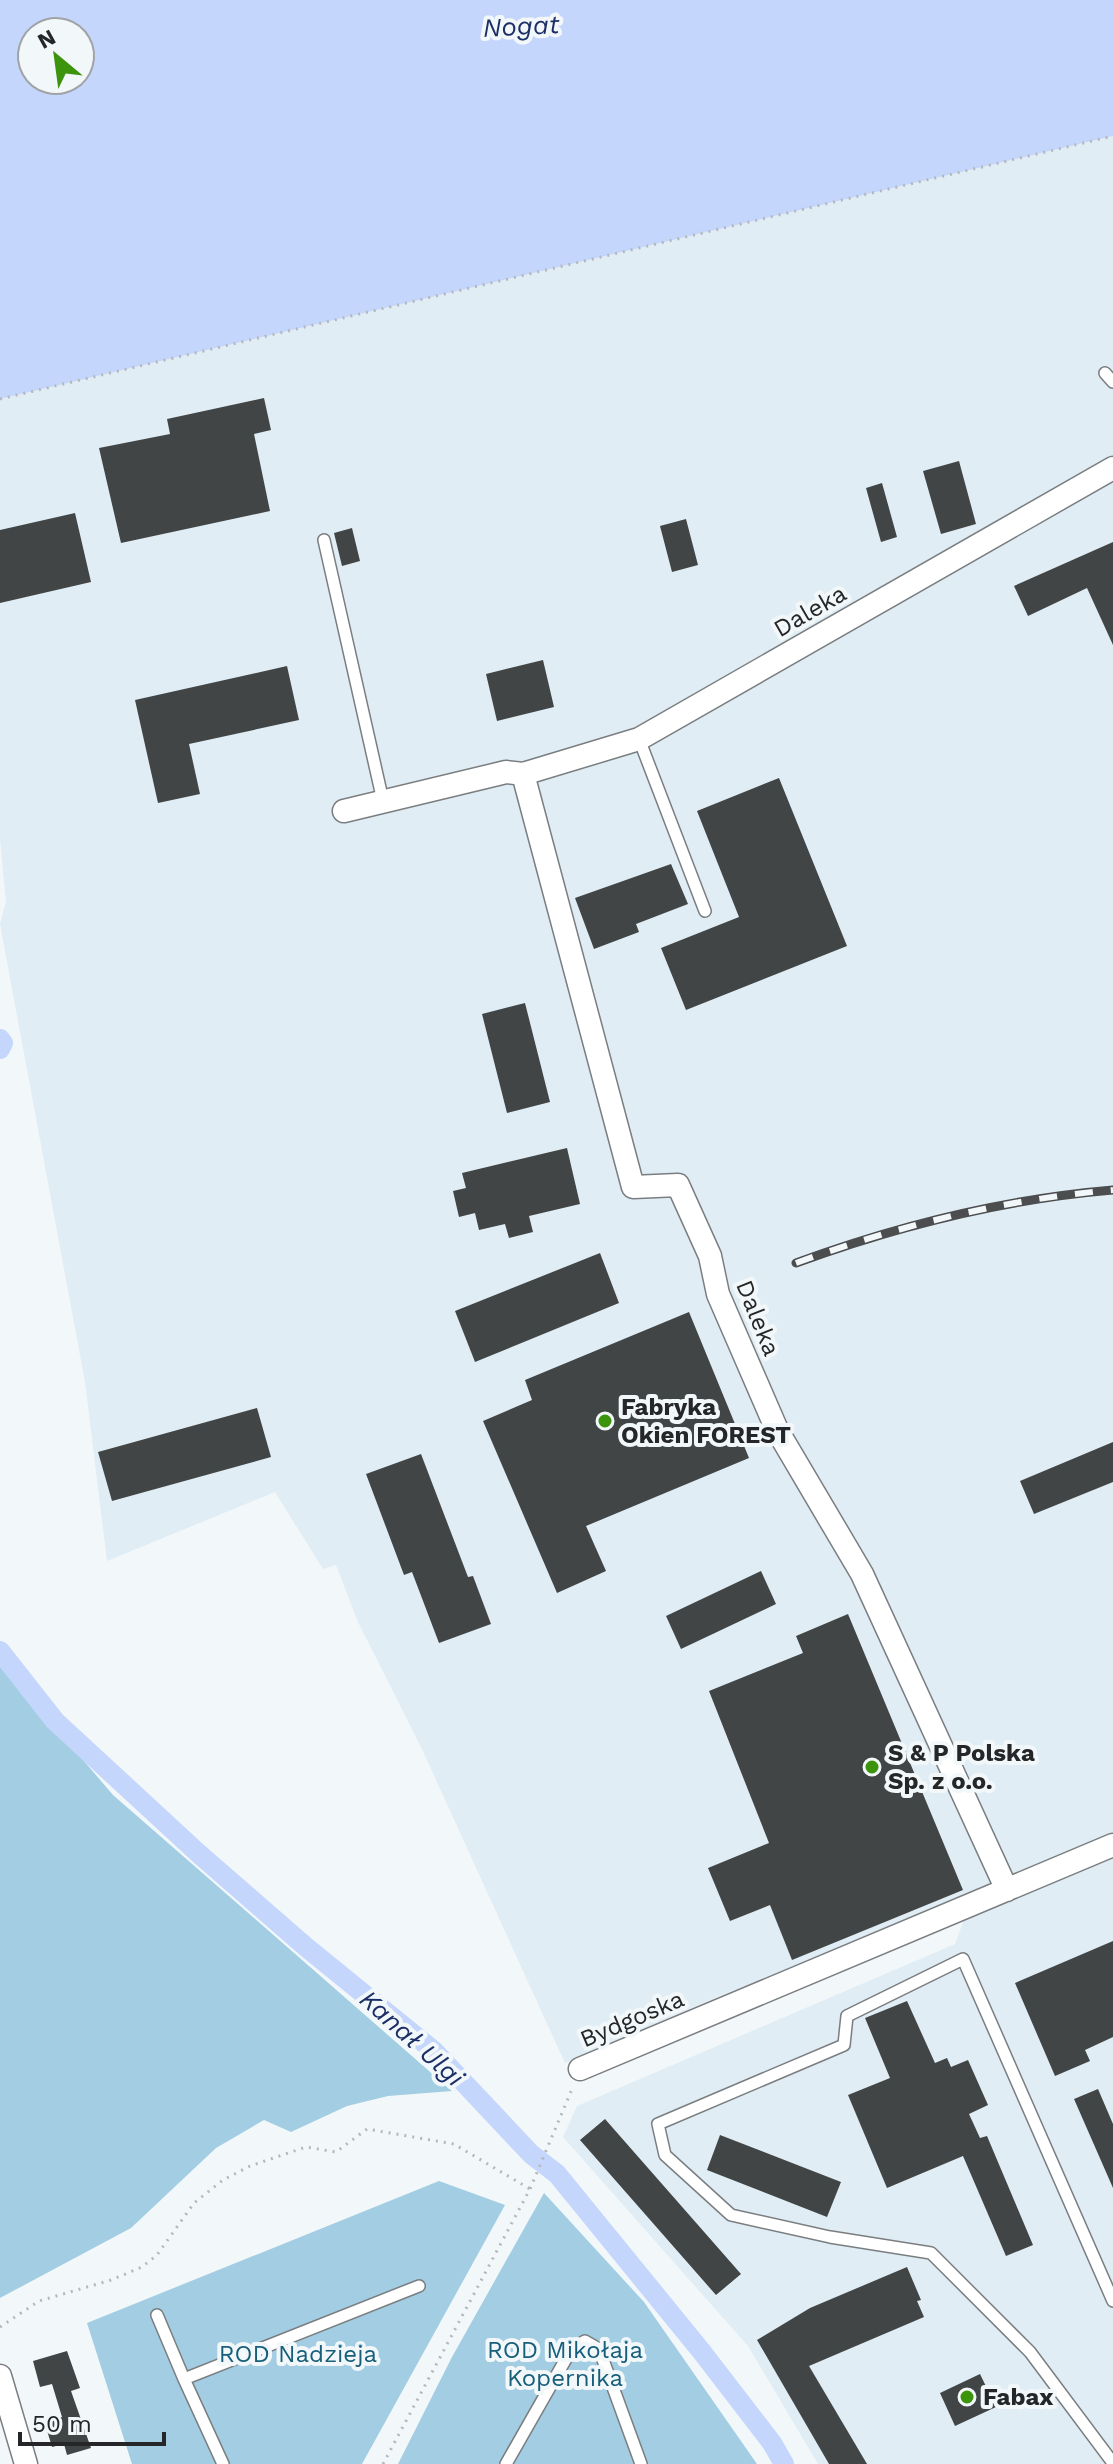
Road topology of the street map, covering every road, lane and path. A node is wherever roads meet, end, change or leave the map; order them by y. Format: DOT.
graph roads {
  1 [pos="1113,136"];
  2 [pos="0,399"];
  3 [pos="1113,468"];
  4 [pos="324,540"];
  5 [pos="639,739"];
  6 [pos="523,774"];
  7 [pos="383,801"];
  8 [pos="344,811"];
  9 [pos="705,911"];
  10 [pos="1113,1845"];
  11 [pos="1007,1890"];
  12 [pos="580,2069"];
  13 [pos="530,2189"];
  14 [pos="419,2286"];
  15 [pos="1113,2301"];
  16 [pos="157,2315"];
  17 [pos="0,2327"];
  18 [pos="0,2376"];
  19 [pos="184,2379"];
  20 [pos="1113,2463"];
  21 [pos="26,2464"];
  22 [pos="223,2464"];
  23 [pos="383,2464"];
  24 [pos="506,2464"];
  25 [pos="641,2464"];
  1 -- 2 [label="path"];
  3 -- 5 [label="street, Daleka"];
  4 -- 7 [label="lane"];
  5 -- 6 [label="street, Daleka"];
  5 -- 9 [label="lane"];
  6 -- 7 [label="street, Daleka"];
  6 -- 11 [label="street, Daleka"];
  7 -- 8 [label="street, Daleka"];
  10 -- 11 [label="street, Bydgoska"];
  11 -- 12 [label="street, Bydgoska"];
  12 -- 13 [label="path, Bydgoska"];
  13 -- 17 [label="path"];
  13 -- 23 [label="path, Bydgoska"];
  14 -- 19 [label="lane"];
  15 -- 20 [label="lane"];
  16 -- 19 [label="lane"];
  18 -- 21 [label="street"];
  19 -- 22 [label="lane"];
  24 -- 25 [label="lane"];
}
